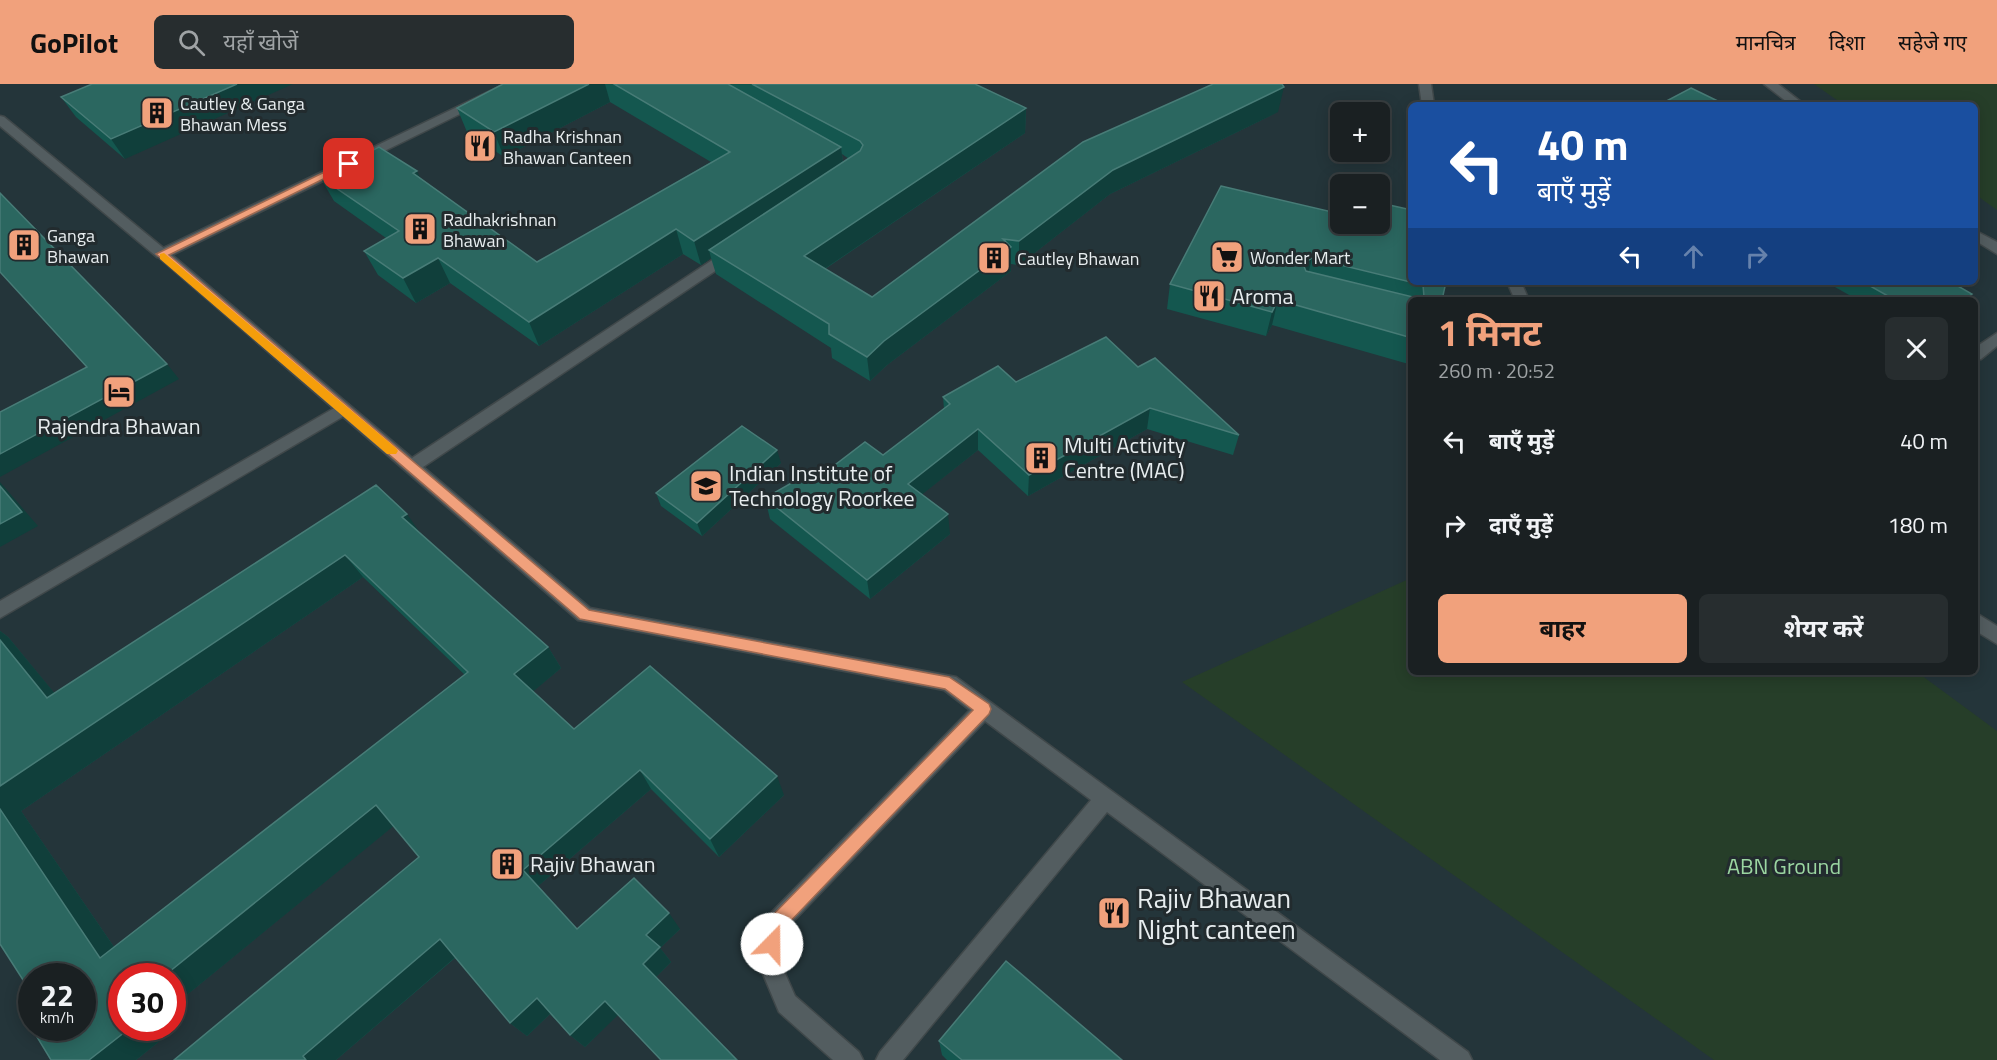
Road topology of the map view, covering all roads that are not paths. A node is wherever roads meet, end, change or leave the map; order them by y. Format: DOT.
graph roads {
  1 [pos="515,84"];
  2 [pos="1425,84"];
  3 [pos="1770,84"];
  4 [pos="1428,102"];
  5 [pos="1795,102"];
  6 [pos="0,120"];
  7 [pos="1978,236"];
  8 [pos="748,243"];
  9 [pos="1997,249"];
  10 [pos="162,254"];
  11 [pos="1997,338"];
  12 [pos="1978,353"];
  13 [pos="343,409"];
  14 [pos="411,467"];
  15 [pos="0,610"];
  16 [pos="1978,622"];
  17 [pos="1997,636"];
  18 [pos="984,709"];
  19 [pos="1106,798"];
  20 [pos="851,1060"];
  21 [pos="888,1060"];
  22 [pos="1460,1060"];
  1 -- 10 [label="street"];
  2 -- 4 [label="street"];
  3 -- 5 [label="street"];
  6 -- 10 [label="street"];
  7 -- 9 [label="street"];
  8 -- 14 [label="street"];
  10 -- 13 [label="street"];
  11 -- 12 [label="street"];
  13 -- 14 [label="street"];
  13 -- 15 [label="street"];
  14 -- 18 [label="street"];
  16 -- 17 [label="street"];
  18 -- 19 [label="street"];
  18 -- 20 [label="street"];
  19 -- 21 [label="street"];
  19 -- 22 [label="street"];
}
